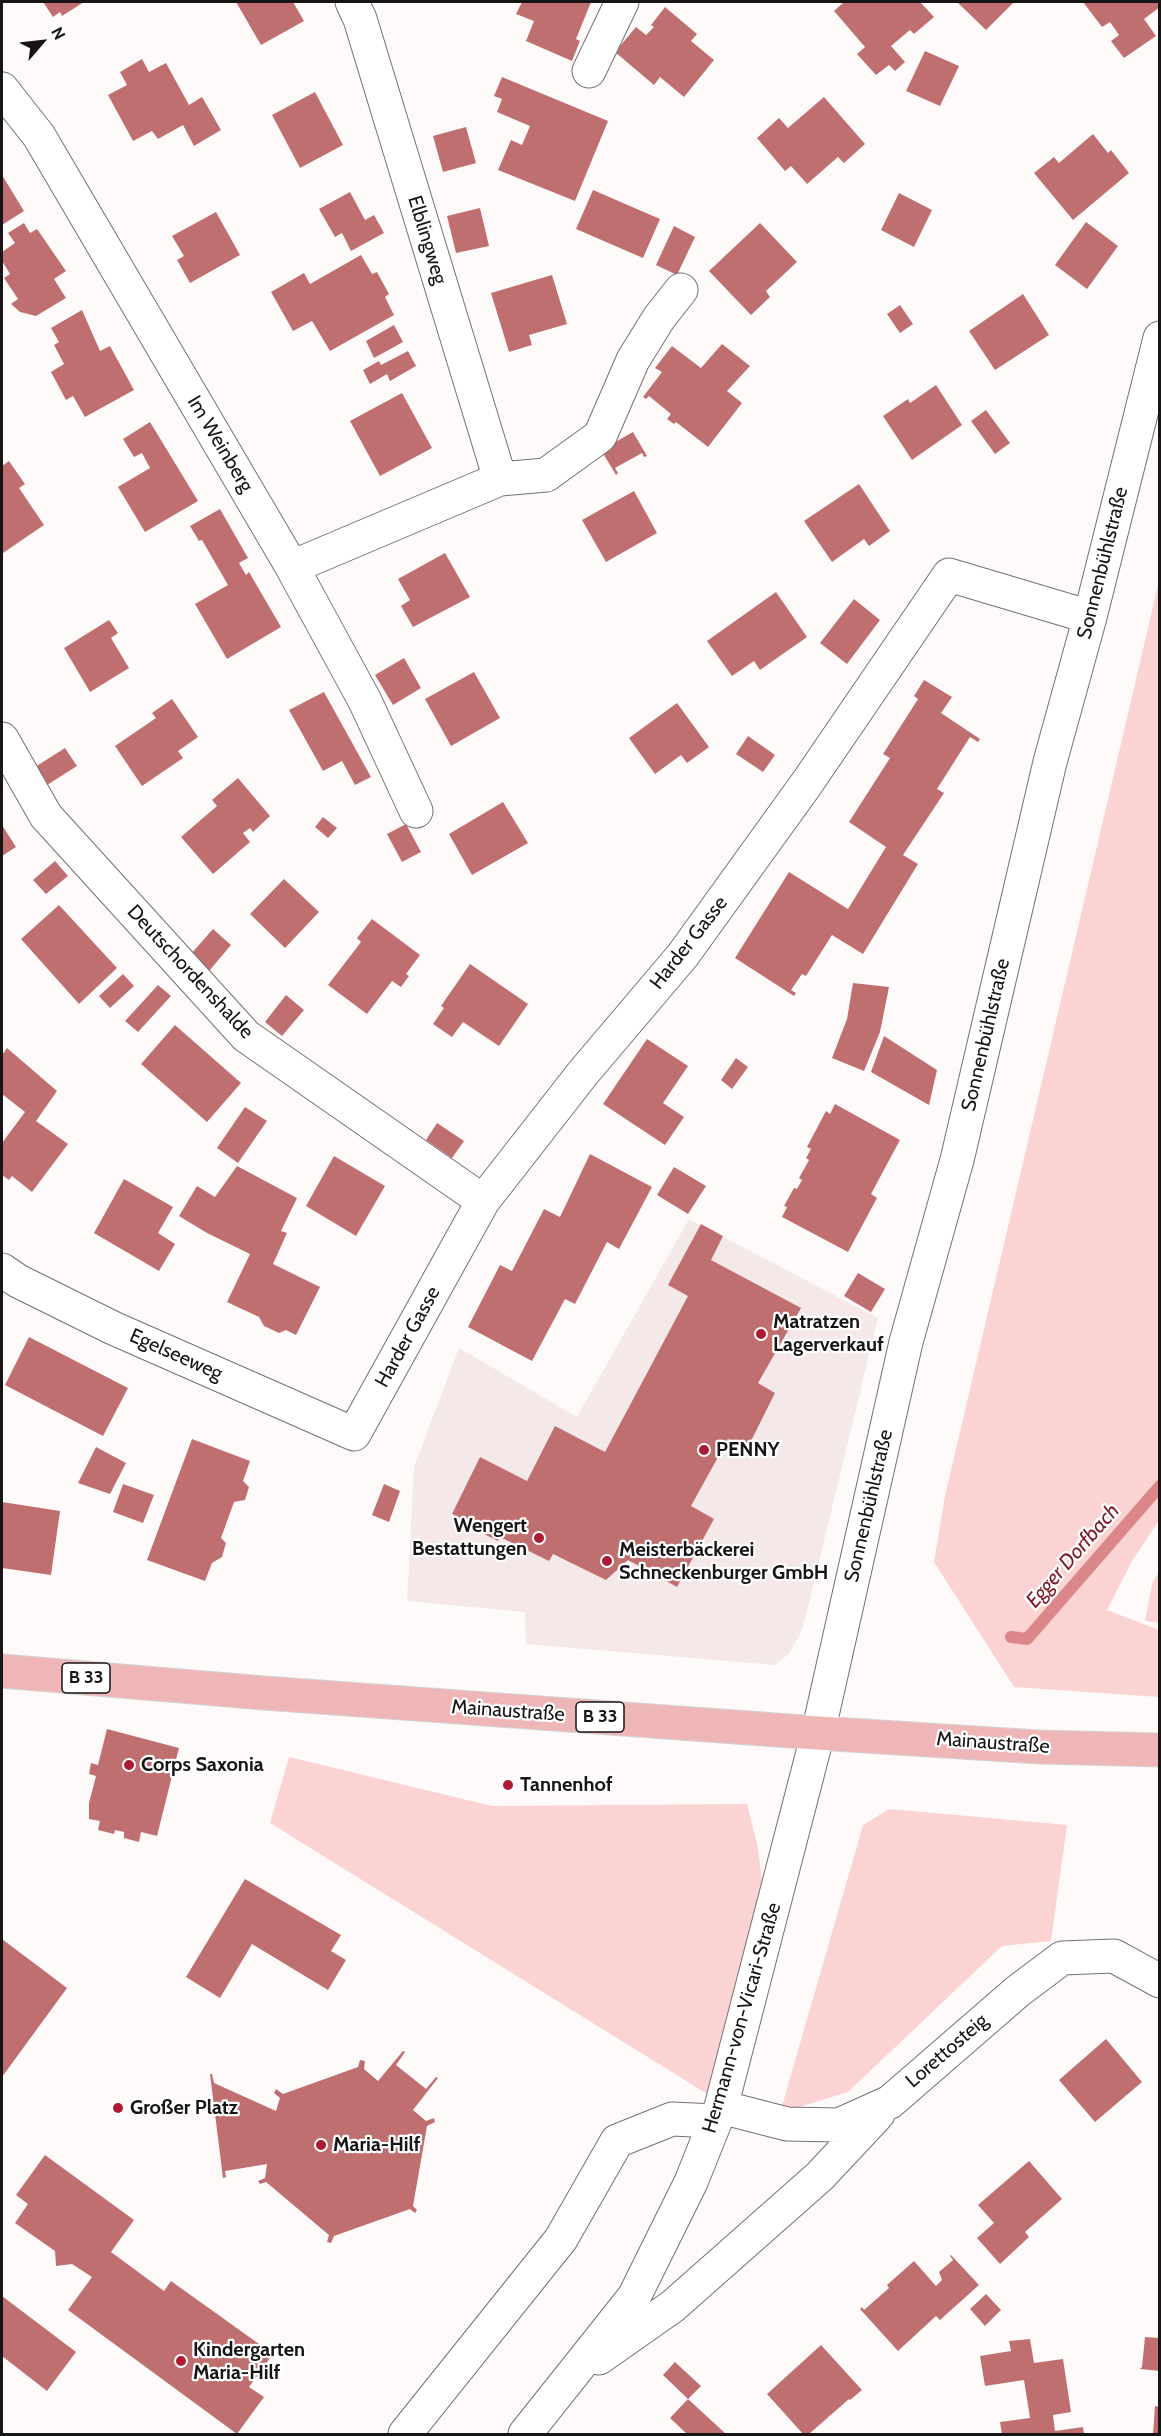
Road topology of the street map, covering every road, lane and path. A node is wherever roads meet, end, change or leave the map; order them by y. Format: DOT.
graph roads {
  1 [pos="352,2"];
  2 [pos="622,2"];
  3 [pos="589,71"];
  4 [pos="2,89"];
  5 [pos="681,290"];
  6 [pos="1160,338"];
  7 [pos="500,479"];
  8 [pos="292,567"];
  9 [pos="1089,618"];
  10 [pos="2,739"];
  11 [pos="416,811"];
  12 [pos="483,1201"];
  13 [pos="2,1270"];
  14 [pos="354,1434"];
  15 [pos="2,1671"];
  16 [pos="818,1733"];
  17 [pos="1160,1750"];
  18 [pos="1160,1982"];
  19 [pos="890,2102"];
  20 [pos="718,2114"];
  21 [pos="570,2378"];
  22 [pos="405,2434"];
  23 [pos="525,2434"];
  1 -- 7 [label="street, Elblingweg"];
  2 -- 3 [label="street"];
  4 -- 8 [label="street, Im Weinberg"];
  5 -- 7 [label="street"];
  6 -- 9 [label="street, Sonnenbühlstraße"];
  7 -- 8 [label="street"];
  8 -- 11 [label="street, Im Weinberg"];
  9 -- 12 [label="street, Harder Gasse"];
  9 -- 16 [label="street, Sonnenbühlstraße"];
  10 -- 12 [label="street, Deutschordenshalde"];
  12 -- 14 [label="street, Harder Gasse"];
  13 -- 14 [label="street, Egelseeweg"];
  15 -- 16 [label="main road, Mainaustraße / B 33"];
  16 -- 17 [label="main road, Mainaustraße / B 33"];
  16 -- 20 [label="street, Hermann-von-Vicari-Straße"];
  18 -- 19 [label="street, Lorettosteig"];
  19 -- 20 [label="street, Lorettosteig"];
  19 -- 21 [label="street"];
  20 -- 21 [label="street, Hermann-von-Vicari-Straße"];
  20 -- 22 [label="street, Lorettosteig"];
  21 -- 23 [label="street, Hermann-von-Vicari-Straße"];
}
